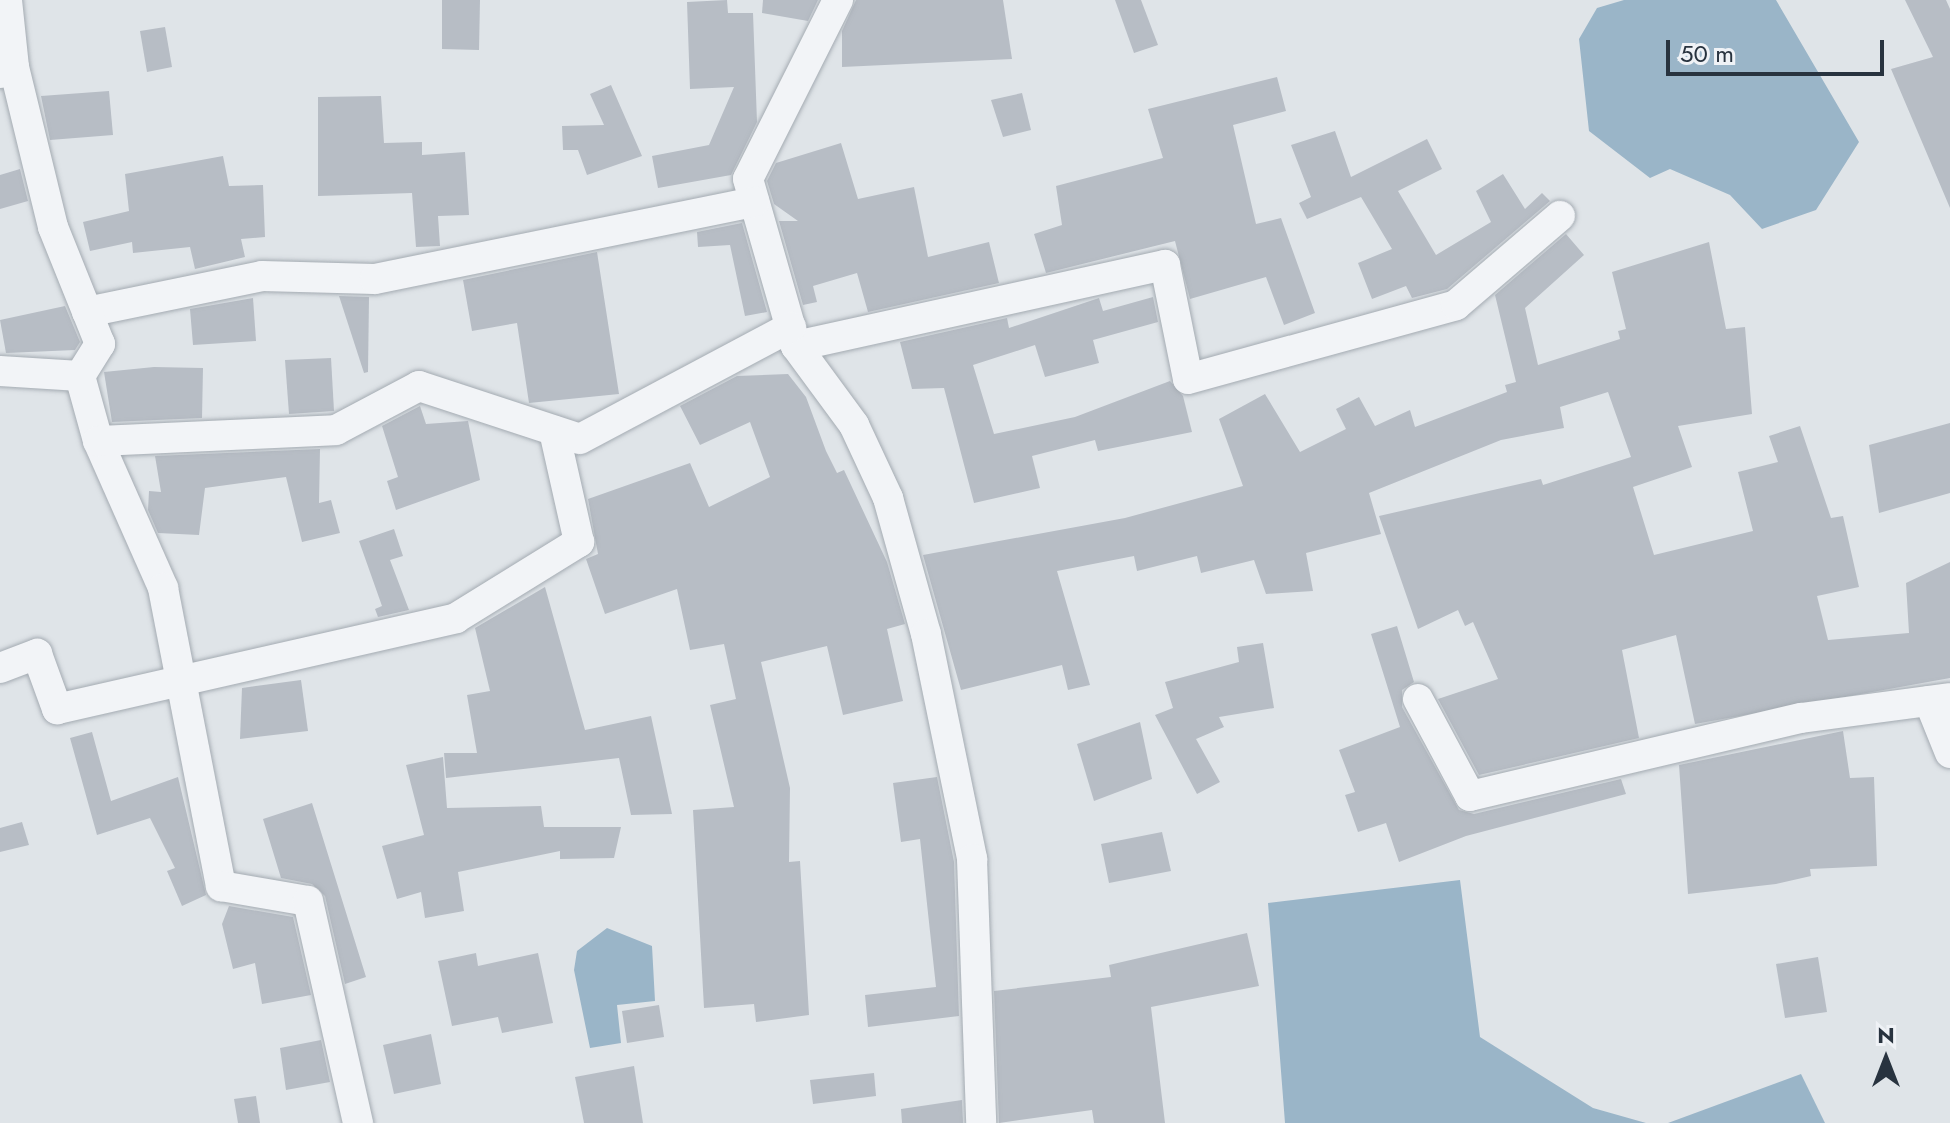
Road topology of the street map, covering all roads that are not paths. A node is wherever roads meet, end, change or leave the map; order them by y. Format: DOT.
graph roads {
  1 [pos="7,0"];
  2 [pos="838,0"];
  3 [pos="7,70"];
  4 [pos="754,202"];
  5 [pos="1560,216"];
  6 [pos="87,312"];
  7 [pos="794,336"];
  8 [pos="0,371"];
  9 [pos="80,376"];
  10 [pos="554,431"];
  11 [pos="98,441"];
  12 [pos="0,668"];
  13 [pos="181,680"];
  14 [pos="1418,699"];
  15 [pos="1939,699"];
  16 [pos="1950,753"];
  17 [pos="358,1123"];
  18 [pos="981,1123"];
  1 -- 3 [label="street"];
  2 -- 4 [label="street"];
  3 -- 6 [label="street"];
  4 -- 6 [label="street"];
  4 -- 7 [label="street"];
  5 -- 7 [label="street"];
  6 -- 9 [label="street"];
  7 -- 10 [label="street"];
  7 -- 18 [label="street"];
  8 -- 9 [label="street"];
  9 -- 11 [label="street"];
  10 -- 11 [label="street"];
  10 -- 13 [label="street"];
  11 -- 13 [label="street"];
  12 -- 13 [label="street"];
  13 -- 17 [label="street"];
  14 -- 15 [label="street"];
  15 -- 16 [label="street"];
}
